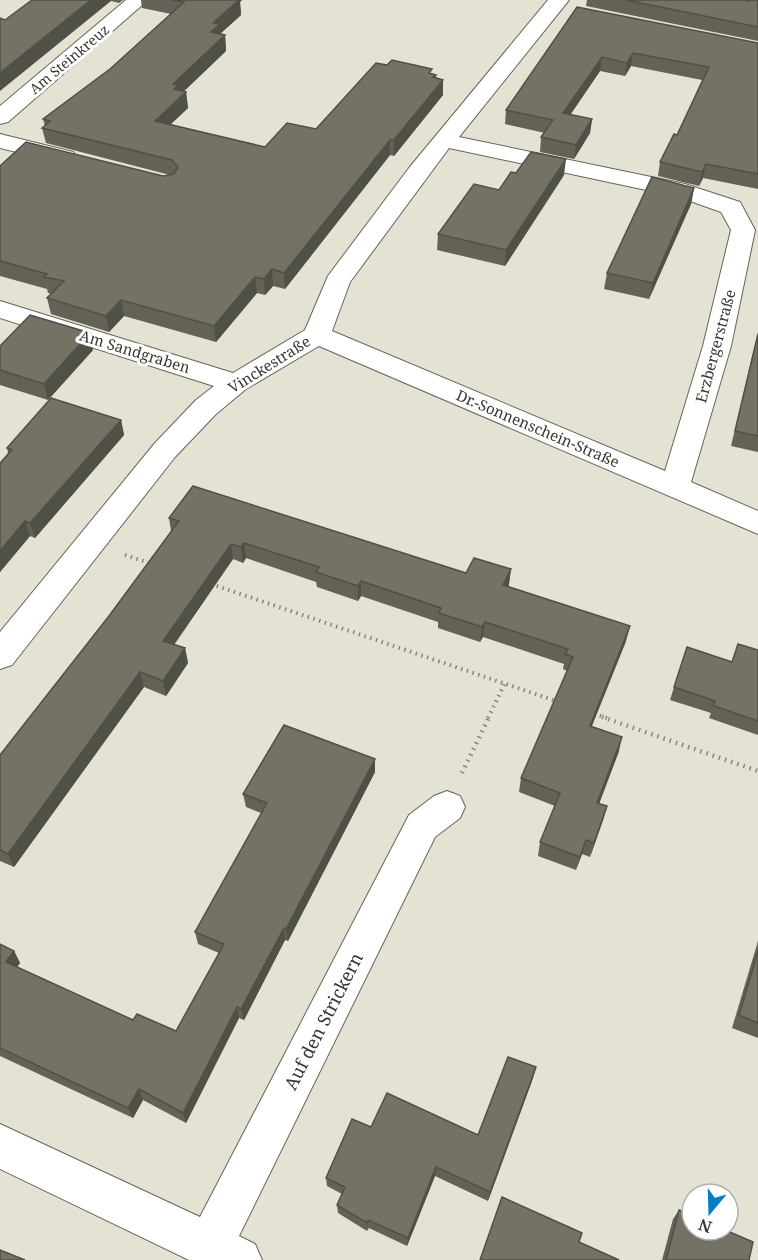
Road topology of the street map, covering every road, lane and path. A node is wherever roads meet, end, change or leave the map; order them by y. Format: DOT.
graph roads {
  1 [pos="138,0"];
  2 [pos="563,7"];
  3 [pos="0,117"];
  4 [pos="0,141"];
  5 [pos="446,141"];
  6 [pos="89,163"];
  7 [pos="0,309"];
  8 [pos="317,335"];
  9 [pos="236,383"];
  10 [pos="675,487"];
  11 [pos="758,523"];
  12 [pos="91,544"];
  13 [pos="158,566"];
  14 [pos="203,581"];
  15 [pos="0,656"];
  16 [pos="505,683"];
  17 [pos="561,702"];
  18 [pos="584,710"];
  19 [pos="758,771"];
  20 [pos="447,807"];
  21 [pos="0,1146"];
  22 [pos="225,1252"];
  1 -- 3 [label="street, Am Steinkreuz"];
  2 -- 5 [label="street, Vinckestraße"];
  4 -- 6 [label="street"];
  5 -- 8 [label="street, Vinckestraße"];
  5 -- 10 [label="street, Erzbergerstraße"];
  7 -- 9 [label="street, Am Sandgraben"];
  8 -- 9 [label="street, Vinckestraße"];
  8 -- 10 [label="street, Dr.-Sonnenschein-Straße"];
  9 -- 12 [label="street, Vinckestraße"];
  10 -- 11 [label="street, Dr.-Sonnenschein-Straße"];
  12 -- 13 [label="path"];
  12 -- 15 [label="street, Vinckestraße"];
  14 -- 16 [label="path"];
  16 -- 17 [label="path"];
  16 -- 20 [label="path"];
  18 -- 19 [label="path"];
  20 -- 22 [label="street, Auf den Strickern"];
  21 -- 22 [label="street, Auf den Strickern"];
}
